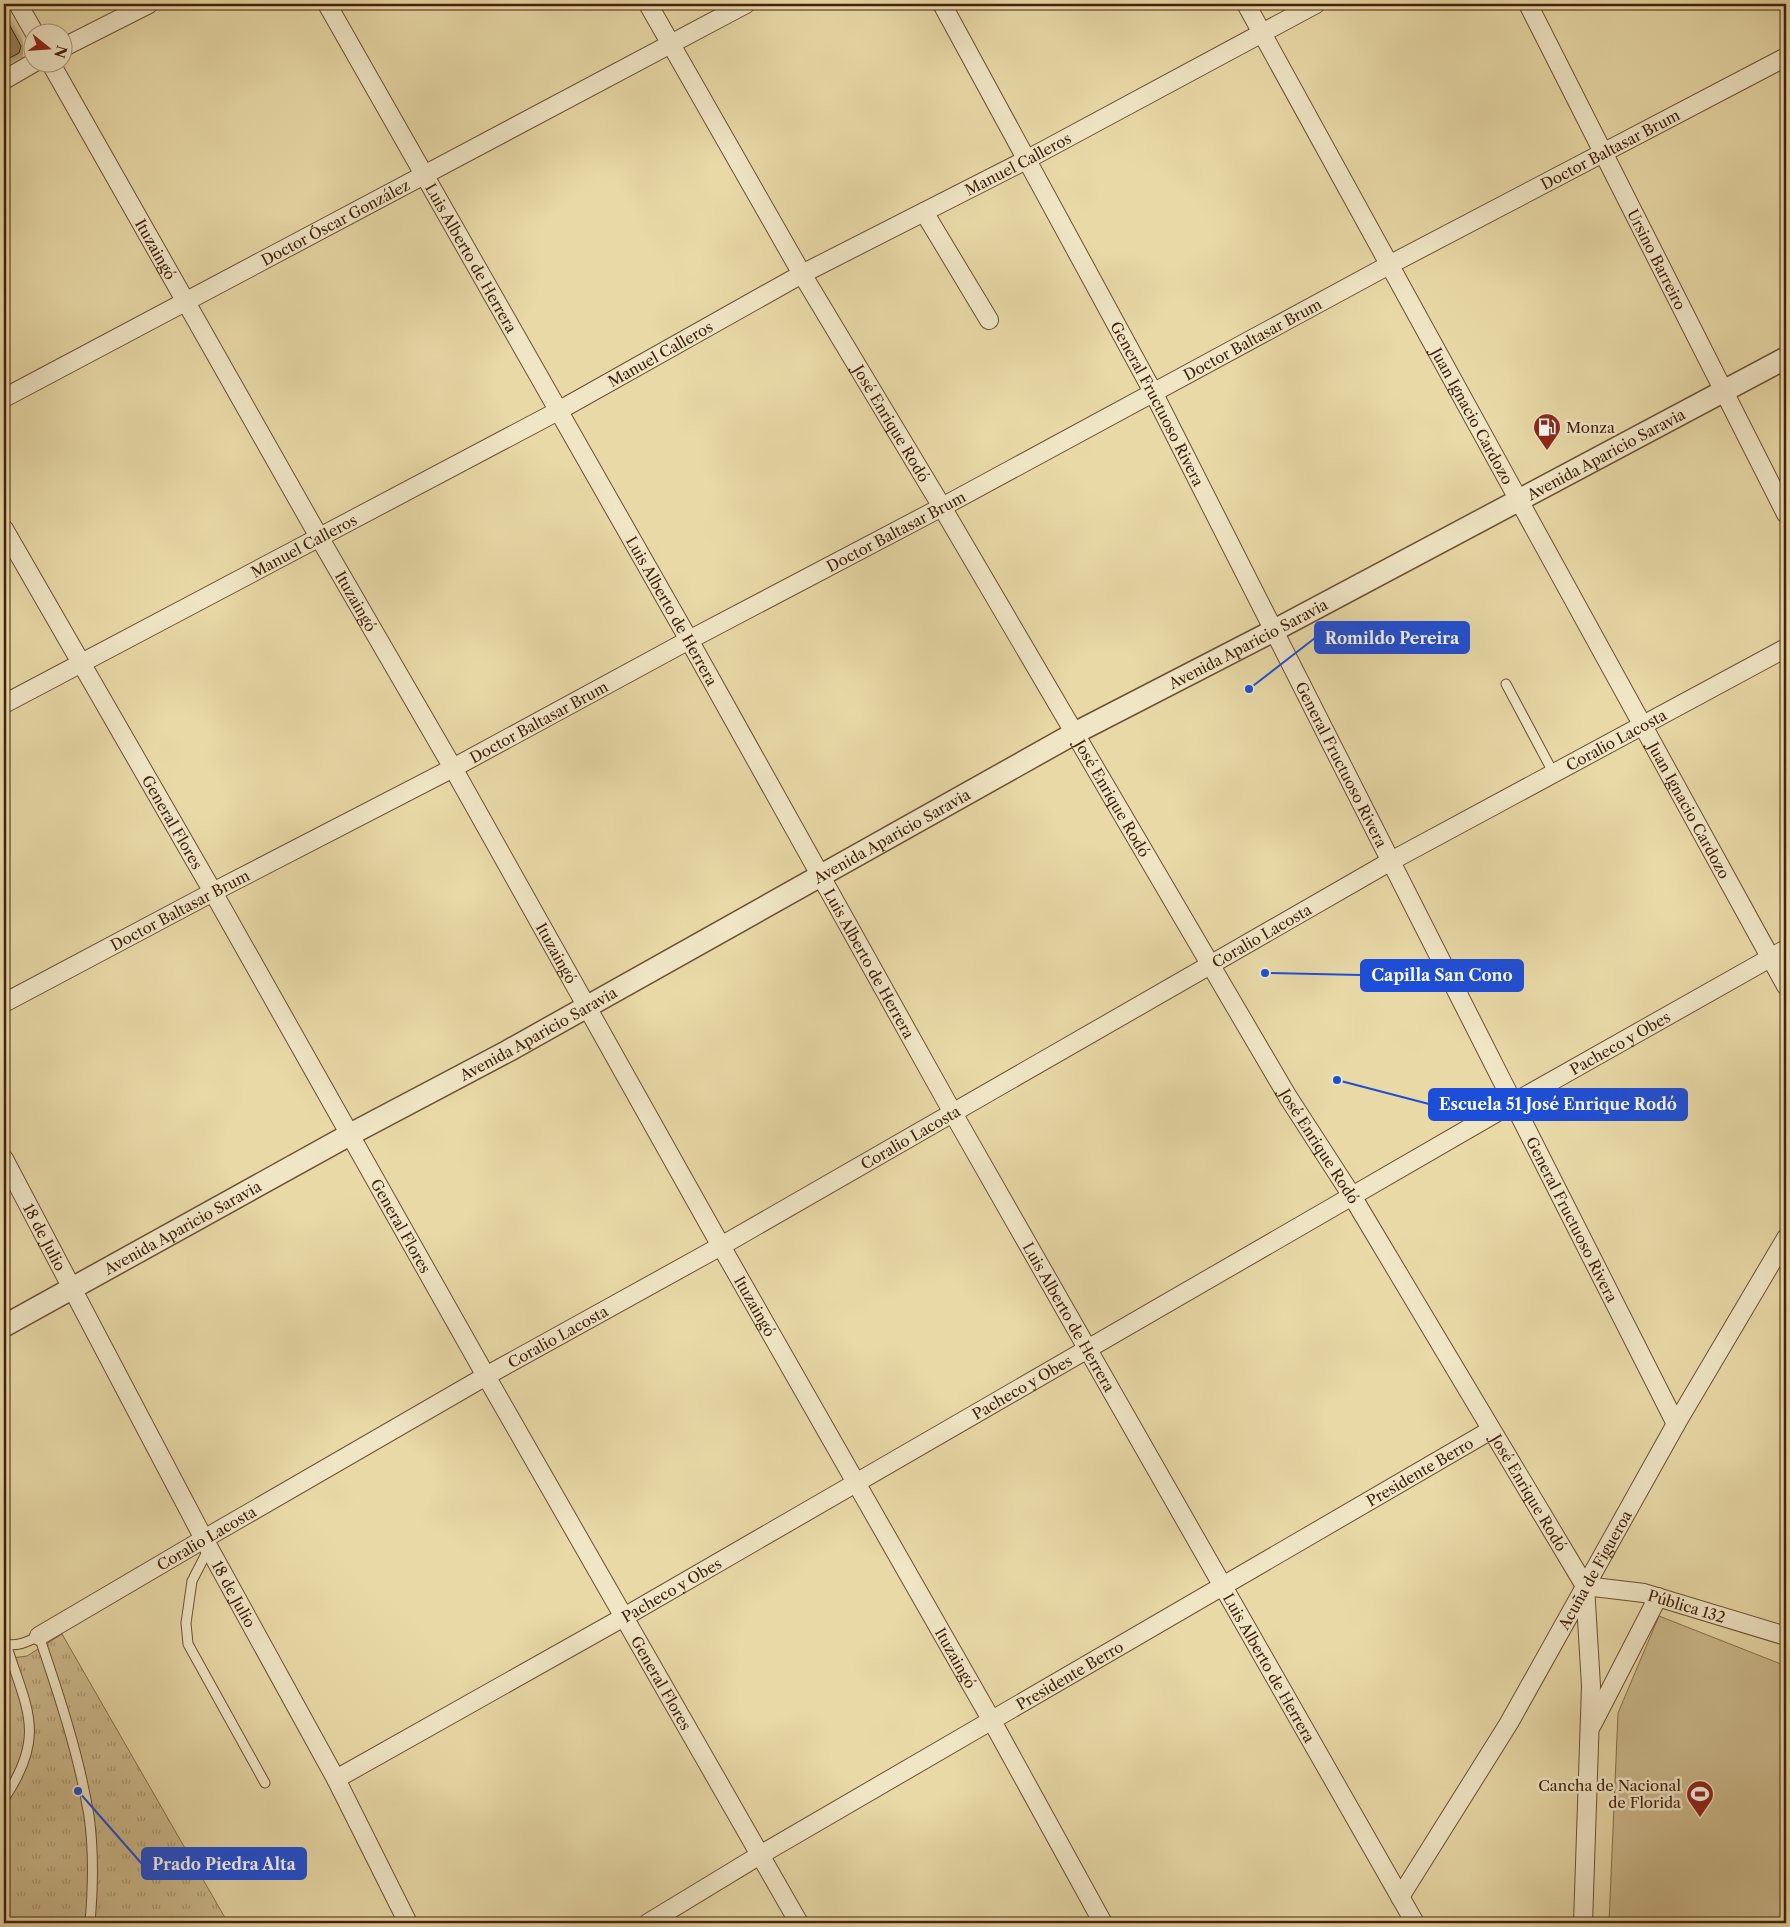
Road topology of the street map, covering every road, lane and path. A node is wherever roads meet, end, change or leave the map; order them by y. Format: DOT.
graph roads {
  1 [pos="18,4"];
  2 [pos="149,4"];
  3 [pos="327,4"];
  4 [pos="648,4"];
  5 [pos="746,4"];
  6 [pos="942,4"];
  7 [pos="1246,4"];
  8 [pos="1316,4"];
  9 [pos="1528,4"];
  10 [pos="28,22"];
  11 [pos="1262,33"];
  12 [pos="72,43"];
  13 [pos="672,44"];
  14 [pos="1786,57"];
  15 [pos="22,70"];
  16 [pos="56,72"];
  17 [pos="4,80"];
  18 [pos="1604,152"];
  19 [pos="1026,160"];
  20 [pos="425,175"];
  21 [pos="924,212"];
  22 [pos="1389,264"];
  23 [pos="802,274"];
  24 [pos="185,302"];
  25 [pos="989,320"];
  26 [pos="1786,358"];
  27 [pos="1725,391"];
  28 [pos="1153,392"];
  29 [pos="4,398"];
  30 [pos="558,411"];
  31 [pos="1518,500"];
  32 [pos="942,507"];
  33 [pos="1786,514"];
  34 [pos="4,529"];
  35 [pos="319,537"];
  36 [pos="1273,631"];
  37 [pos="688,640"];
  38 [pos="1786,648"];
  39 [pos="81,664"];
  40 [pos="1506,684"];
  41 [pos="4,704"];
  42 [pos="1642,727"];
  43 [pos="1075,734"];
  44 [pos="454,768"];
  45 [pos="1554,774"];
  46 [pos="1391,861"];
  47 [pos="820,876"];
  48 [pos="213,892"];
  49 [pos="1786,949"];
  50 [pos="1771,957"];
  51 [pos="1210,964"];
  52 [pos="1786,986"];
  53 [pos="4,1003"];
  54 [pos="586,1006"];
  55 [pos="1513,1103"];
  56 [pos="953,1114"];
  57 [pos="349,1135"];
  58 [pos="4,1159"];
  59 [pos="1352,1196"];
  60 [pos="1786,1238"];
  61 [pos="721,1246"];
  62 [pos="73,1288"];
  63 [pos="4,1326"];
  64 [pos="1087,1348"];
  65 [pos="486,1376"];
  66 [pos="1676,1424"];
  67 [pos="1491,1430"];
  68 [pos="856,1482"];
  69 [pos="207,1543"];
  70 [pos="1585,1586"];
  71 [pos="1222,1588"];
  72 [pos="1658,1597"];
  73 [pos="624,1617"];
  74 [pos="39,1636"];
  75 [pos="1786,1636"];
  76 [pos="5,1644"];
  77 [pos="992,1720"];
  78 [pos="1590,1730"];
  79 [pos="336,1779"];
  80 [pos="265,1783"];
  81 [pos="4,1799"];
  82 [pos="760,1855"];
  83 [pos="1400,1897"];
  84 [pos="90,1923"];
  85 [pos="408,1923"];
  86 [pos="648,1923"];
  87 [pos="799,1923"];
  88 [pos="1103,1923"];
  89 [pos="1415,1923"];
  90 [pos="1583,1923"];
  1 -- 10 [label="street"];
  2 -- 12 [label="street"];
  3 -- 20 [label="street, Luis Alberto de Herrera"];
  4 -- 13 [label="street, José Enrique Rodó"];
  5 -- 13 [label="street, Doctor Óscar González"];
  6 -- 19 [label="street, General Fructuoso Rivera"];
  7 -- 11 [label="street, Juan Ignacio Cardozo"];
  8 -- 11 [label="street, Manuel Calleros"];
  9 -- 18 [label="street, Ursino Barreiro"];
  11 -- 19 [label="street, Manuel Calleros"];
  11 -- 22 [label="street, Juan Ignacio Cardozo"];
  13 -- 20 [label="street, Doctor Óscar González"];
  13 -- 23 [label="street, José Enrique Rodó"];
  14 -- 18 [label="street, Doctor Baltasar Brum"];
  15 -- 17 [label="street"];
  16 -- 24 [label="street, Ituzaingó"];
  18 -- 22 [label="street, Doctor Baltasar Brum"];
  18 -- 27 [label="street, Ursino Barreiro"];
  19 -- 21 [label="street, Manuel Calleros"];
  19 -- 28 [label="street, General Fructuoso Rivera"];
  20 -- 24 [label="street, Doctor Óscar González"];
  20 -- 30 [label="street, Luis Alberto de Herrera"];
  21 -- 23 [label="street, Manuel Calleros"];
  21 -- 25 [label="street"];
  22 -- 28 [label="street, Doctor Baltasar Brum"];
  22 -- 31 [label="street, Juan Ignacio Cardozo"];
  23 -- 30 [label="street, Manuel Calleros"];
  23 -- 32 [label="street, José Enrique Rodó"];
  24 -- 29 [label="street, Doctor Óscar González"];
  24 -- 35 [label="street, Ituzaingó"];
  26 -- 27 [label="street, Avenida Aparicio Saravia"];
  27 -- 31 [label="street, Avenida Aparicio Saravia"];
  27 -- 33 [label="street, Ursino Barreiro"];
  28 -- 32 [label="street, Doctor Baltasar Brum"];
  28 -- 36 [label="street, General Fructuoso Rivera"];
  30 -- 35 [label="street, Manuel Calleros"];
  30 -- 37 [label="street, Luis Alberto de Herrera"];
  31 -- 36 [label="street, Avenida Aparicio Saravia"];
  31 -- 42 [label="street, Juan Ignacio Cardozo"];
  32 -- 37 [label="street, Doctor Baltasar Brum"];
  32 -- 43 [label="street, José Enrique Rodó"];
  34 -- 39 [label="street, General Flores"];
  35 -- 39 [label="street, Manuel Calleros"];
  35 -- 44 [label="street, Ituzaingó"];
  36 -- 43 [label="street, Avenida Aparicio Saravia"];
  36 -- 46 [label="street, General Fructuoso Rivera"];
  37 -- 44 [label="street, Doctor Baltasar Brum"];
  37 -- 47 [label="street, Luis Alberto de Herrera"];
  38 -- 42 [label="street, Coralio Lacosta"];
  39 -- 41 [label="street, Manuel Calleros"];
  39 -- 48 [label="street, General Flores"];
  40 -- 45 [label="lane"];
  42 -- 45 [label="street, Coralio Lacosta"];
  42 -- 50 [label="street, Juan Ignacio Cardozo"];
  43 -- 47 [label="street, Avenida Aparicio Saravia"];
  43 -- 51 [label="street, José Enrique Rodó"];
  44 -- 48 [label="street, Doctor Baltasar Brum"];
  44 -- 54 [label="street, Ituzaingó"];
  45 -- 46 [label="street, Coralio Lacosta"];
  46 -- 51 [label="street, Coralio Lacosta"];
  46 -- 55 [label="street, General Fructuoso Rivera"];
  47 -- 54 [label="street, Avenida Aparicio Saravia"];
  47 -- 56 [label="street, Luis Alberto de Herrera"];
  48 -- 53 [label="street, Doctor Baltasar Brum"];
  48 -- 57 [label="street, General Flores"];
  49 -- 50 [label="street, Pacheco y Obes"];
  50 -- 52 [label="street, Juan Ignacio Cardozo"];
  50 -- 55 [label="street, Pacheco y Obes"];
  51 -- 56 [label="street, Coralio Lacosta"];
  51 -- 59 [label="street, José Enrique Rodó"];
  54 -- 57 [label="street, Avenida Aparicio Saravia"];
  54 -- 61 [label="street, Ituzaingó"];
  55 -- 59 [label="street, Pacheco y Obes"];
  55 -- 66 [label="street, General Fructuoso Rivera"];
  56 -- 61 [label="street, Coralio Lacosta"];
  56 -- 64 [label="street, Luis Alberto de Herrera"];
  57 -- 62 [label="street, Avenida Aparicio Saravia"];
  57 -- 65 [label="street, General Flores"];
  58 -- 62 [label="street, 18 de Julio"];
  59 -- 64 [label="street, Pacheco y Obes"];
  59 -- 67 [label="street, José Enrique Rodó"];
  60 -- 66 [label="street, Acuña de Figueroa"];
  61 -- 65 [label="street, Coralio Lacosta"];
  61 -- 68 [label="street, Ituzaingó"];
  62 -- 63 [label="street, Avenida Aparicio Saravia"];
  62 -- 69 [label="street, 18 de Julio"];
  64 -- 68 [label="street, Pacheco y Obes"];
  64 -- 71 [label="street, Luis Alberto de Herrera"];
  65 -- 69 [label="street, Coralio Lacosta"];
  65 -- 73 [label="street, General Flores"];
  66 -- 70 [label="street, Acuña de Figueroa"];
  67 -- 70 [label="street, José Enrique Rodó"];
  67 -- 71 [label="street, Presidente Berro"];
  68 -- 73 [label="street, Pacheco y Obes"];
  68 -- 77 [label="street, Ituzaingó"];
  69 -- 74 [label="street, Coralio Lacosta"];
  69 -- 79 [label="street, 18 de Julio"];
  69 -- 80 [label="lane"];
  70 -- 72 [label="street, Pública 132"];
  70 -- 78 [label="street"];
  70 -- 83 [label="street, Acuña de Figueroa"];
  71 -- 77 [label="street, Presidente Berro"];
  71 -- 83 [label="street, Luis Alberto de Herrera"];
  72 -- 75 [label="street, Pública 132"];
  72 -- 78 [label="street"];
  73 -- 79 [label="street, Pacheco y Obes"];
  73 -- 82 [label="street, General Flores"];
  74 -- 76 [label="lane"];
  74 -- 84 [label="lane"];
  76 -- 81 [label="lane"];
  77 -- 82 [label="street, Presidente Berro"];
  77 -- 88 [label="street, Ituzaingó"];
  78 -- 90 [label="street"];
  79 -- 85 [label="street, 18 de Julio"];
  82 -- 86 [label="street, Presidente Berro"];
  82 -- 87 [label="street, General Flores"];
  83 -- 89 [label="street, Luis Alberto de Herrera"];
}
